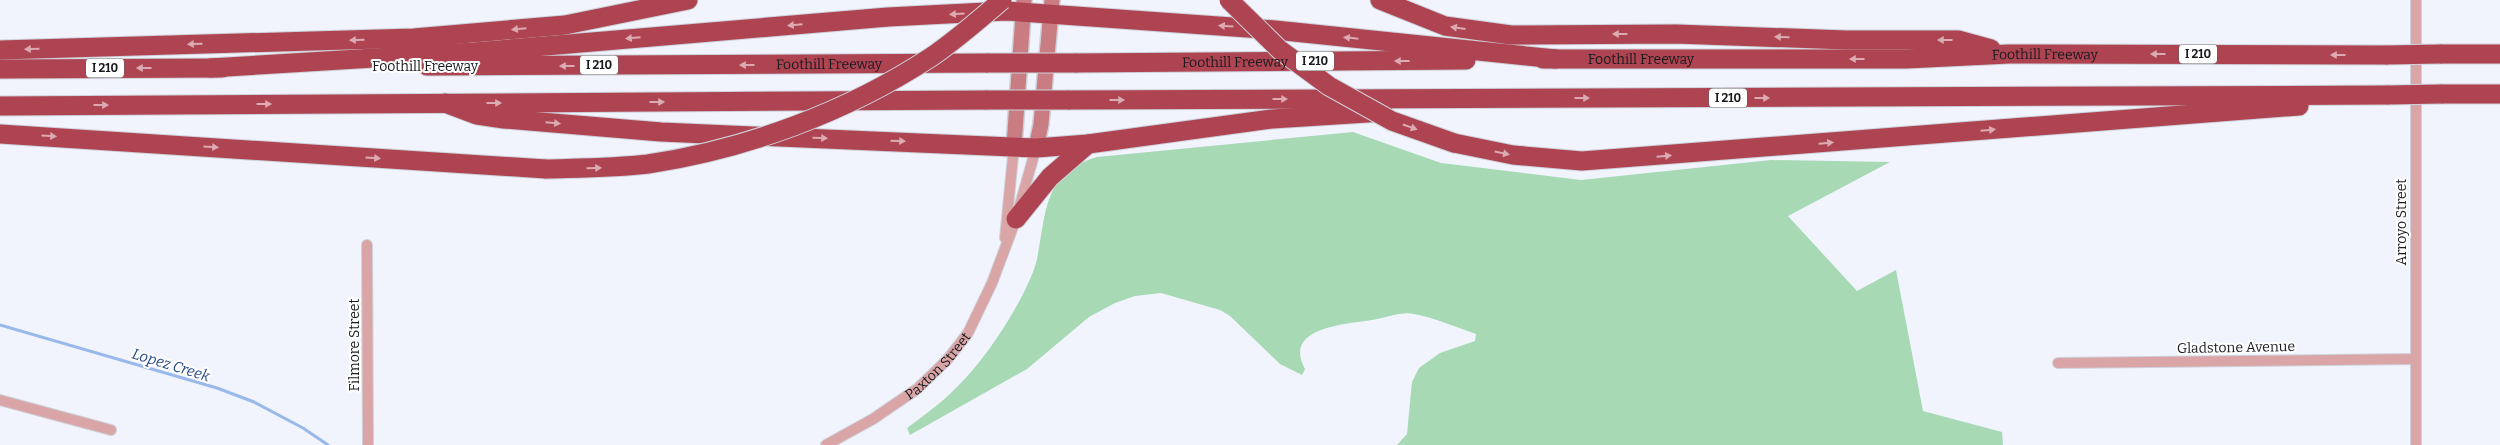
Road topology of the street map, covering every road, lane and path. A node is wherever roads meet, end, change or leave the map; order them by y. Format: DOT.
graph roads {
  1 [pos="688,0"];
  2 [pos="1002,0"];
  3 [pos="1229,0"];
  4 [pos="1380,0"];
  5 [pos="2416,0"];
  6 [pos="1024,6"];
  7 [pos="1052,7"];
  8 [pos="0,50"];
  9 [pos="2009,54"];
  10 [pos="2500,54"];
  11 [pos="1556,59"];
  12 [pos="210,68"];
  13 [pos="0,69"];
  14 [pos="2500,94"];
  15 [pos="2388,95"];
  16 [pos="1554,98"];
  17 [pos="445,103"];
  18 [pos="0,106"];
  19 [pos="0,134"];
  20 [pos="1088,144"];
  21 [pos="1014,146"];
  22 [pos="1036,148"];
  23 [pos="1016,219"];
  24 [pos="367,245"];
  25 [pos="1003,249"];
  26 [pos="2414,359"];
  27 [pos="2058,363"];
  28 [pos="0,400"];
  29 [pos="111,430"];
  30 [pos="368,445"];
  31 [pos="826,445"];
  32 [pos="2416,445"];
  1 -- 8 [label="highway, one-way"];
  19 -- 2 [label="highway, one-way, bridge"];
  3 -- 15 [label="highway, one-way, bridge"];
  9 -- 4 [label="highway, one-way"];
  5 -- 26 [label="street, Arroyo Street"];
  6 -- 7 [label="highway"];
  6 -- 12 [label="highway, one-way"];
  6 -- 21 [label="street, Paxton Street"];
  11 -- 7 [label="highway, one-way"];
  7 -- 22 [label="street, Paxton Street"];
  10 -- 9 [label="highway, Foothill Freeway / I 210, one-way, bridge"];
  9 -- 11 [label="highway, Foothill Freeway / I 210, one-way"];
  11 -- 12 [label="highway, Foothill Freeway / I 210, one-way, bridge"];
  12 -- 13 [label="highway, Foothill Freeway / I 210, one-way"];
  14 -- 15 [label="highway, I 210, bridge"];
  16 -- 15 [label="highway, I 210, one-way"];
  17 -- 16 [label="highway, I 210, one-way, bridge"];
  16 -- 20 [label="highway"];
  18 -- 17 [label="highway, I 210, one-way"];
  17 -- 21 [label="highway, one-way"];
  20 -- 22 [label="highway"];
  20 -- 23 [label="highway"];
  21 -- 22 [label="highway"];
  21 -- 25 [label="street, Paxton Street"];
  22 -- 23 [label="street, Paxton Street"];
  23 -- 25 [label="street, Paxton Street"];
  24 -- 30 [label="street, Filmore Street"];
  25 -- 31 [label="street, Paxton Street"];
  26 -- 27 [label="street, Gladstone Avenue"];
  26 -- 32 [label="street, Arroyo Street"];
  28 -- 29 [label="street"];
}
